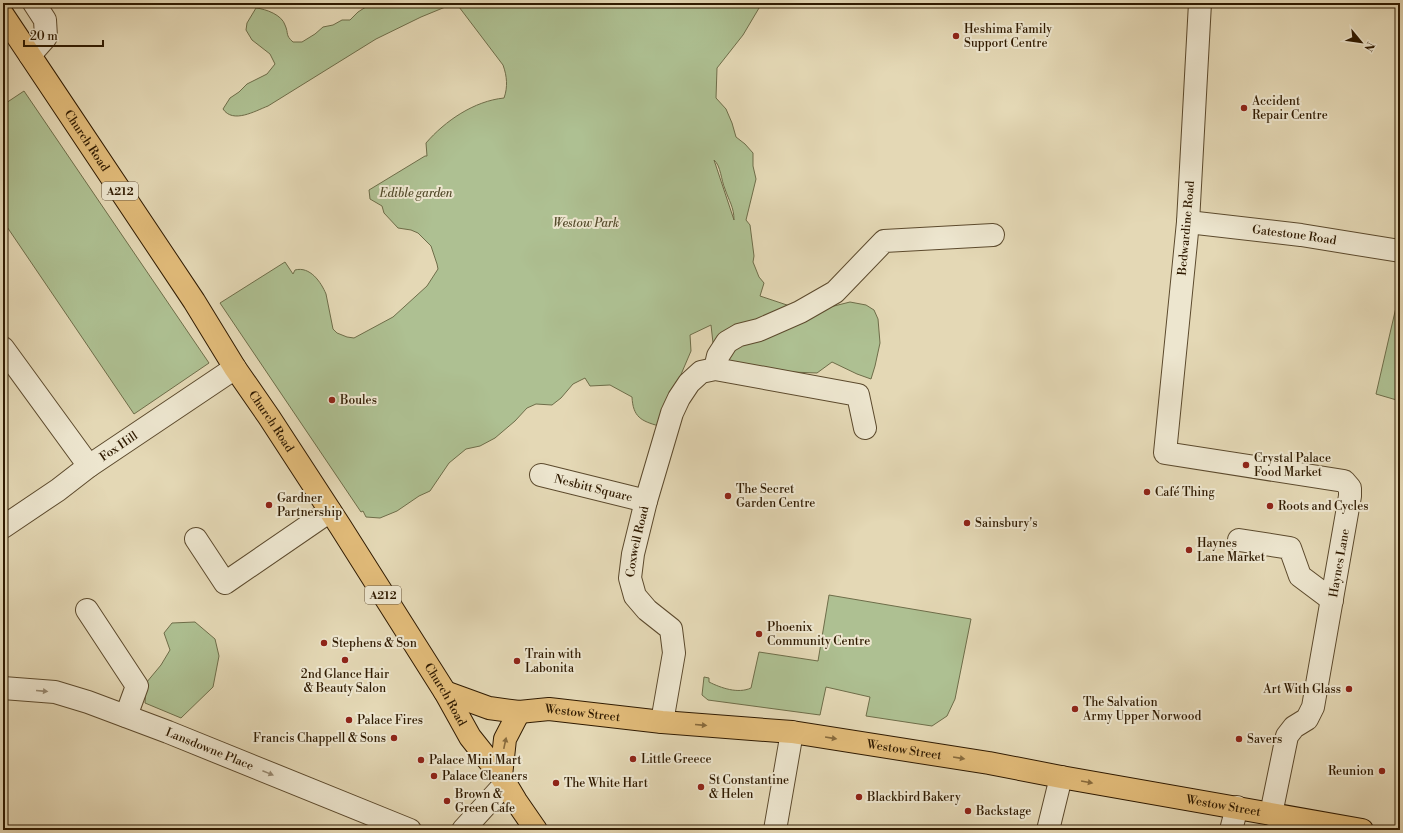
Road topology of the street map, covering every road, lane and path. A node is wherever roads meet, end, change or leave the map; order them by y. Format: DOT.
graph roads {
  1 [pos="34,3"];
  2 [pos="1200,3"];
  3 [pos="3,15"];
  4 [pos="30,55"];
  5 [pos="1188,222"];
  6 [pos="993,235"];
  7 [pos="1400,251"];
  8 [pos="6,359"];
  9 [pos="235,368"];
  10 [pos="715,369"];
  11 [pos="865,428"];
  12 [pos="1165,452"];
  13 [pos="89,466"];
  14 [pos="541,475"];
  15 [pos="646,501"];
  16 [pos="330,511"];
  17 [pos="3,527"];
  18 [pos="196,539"];
  19 [pos="1239,540"];
  20 [pos="1332,600"];
  21 [pos="87,610"];
  22 [pos="3,688"];
  23 [pos="444,692"];
  24 [pos="519,712"];
  25 [pos="126,716"];
  26 [pos="662,722"];
  27 [pos="792,732"];
  28 [pos="1061,777"];
  29 [pos="503,780"];
  30 [pos="1237,807"];
  31 [pos="1272,814"];
  32 [pos="1312,826"];
  33 [pos="410,830"];
  34 [pos="463,830"];
  35 [pos="536,830"];
  36 [pos="775,830"];
  37 [pos="1048,830"];
  38 [pos="1231,830"];
  39 [pos="1362,830"];
  1 -- 4 [label="street"];
  2 -- 5 [label="street, Bedwardine Road"];
  3 -- 4 [label="main road, Church Road / A212"];
  4 -- 9 [label="main road, Church Road / A212"];
  5 -- 7 [label="street, Gatestone Road"];
  5 -- 12 [label="street, Bedwardine Road"];
  6 -- 10 [label="street"];
  8 -- 13 [label="street"];
  9 -- 13 [label="street, Fox Hill"];
  9 -- 16 [label="main road, Church Road / A212"];
  10 -- 11 [label="street"];
  10 -- 15 [label="street, Coxwell Road"];
  12 -- 20 [label="street, Haynes Lane"];
  13 -- 17 [label="street, Fox Hill"];
  14 -- 15 [label="street, Nesbitt Square"];
  15 -- 26 [label="street, Coxwell Road"];
  16 -- 18 [label="street"];
  16 -- 23 [label="main road, Church Road / A212"];
  19 -- 20 [label="street"];
  20 -- 31 [label="street, Haynes Lane"];
  21 -- 25 [label="street"];
  22 -- 25 [label="street, Lansdowne Place, one-way"];
  23 -- 24 [label="main road, Westow Street"];
  23 -- 29 [label="main road, Church Road / A212"];
  24 -- 26 [label="main road, Westow Street"];
  29 -- 24 [label="main road, one-way"];
  25 -- 33 [label="street, Lansdowne Place, one-way"];
  26 -- 27 [label="main road, Westow Street, one-way"];
  27 -- 28 [label="main road, Westow Street, one-way"];
  27 -- 36 [label="street"];
  28 -- 30 [label="main road, Westow Street, one-way"];
  28 -- 37 [label="street"];
  29 -- 34 [label="street"];
  29 -- 35 [label="main road, Church Road / A212"];
  30 -- 31 [label="main road, Westow Street"];
  30 -- 38 [label="street"];
  31 -- 32 [label="main road, Westow Street"];
  32 -- 39 [label="main road, Westow Street"];
}
